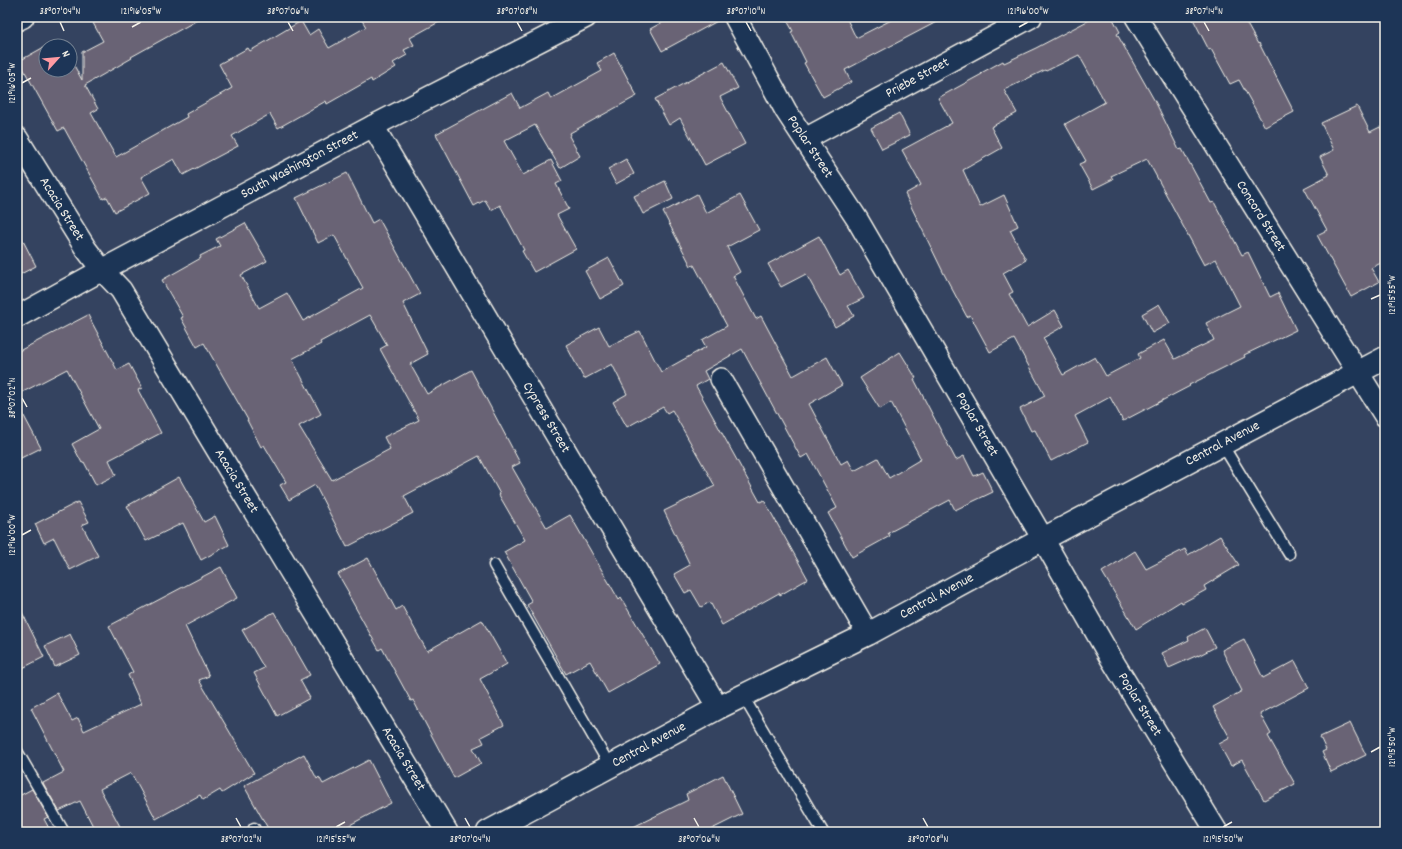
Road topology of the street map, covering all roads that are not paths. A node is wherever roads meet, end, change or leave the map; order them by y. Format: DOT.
graph roads {
  1 [pos="23,17"];
  2 [pos="586,17"];
  3 [pos="735,17"];
  4 [pos="1031,17"];
  5 [pos="1136,17"];
  6 [pos="17,20"];
  7 [pos="373,126"];
  8 [pos="17,138"];
  9 [pos="805,139"];
  10 [pos="102,270"];
  11 [pos="17,317"];
  12 [pos="1385,358"];
  13 [pos="1358,372"];
  14 [pos="721,379"];
  15 [pos="1385,416"];
  16 [pos="1222,444"];
  17 [pos="1043,539"];
  18 [pos="1289,554"];
  19 [pos="494,565"];
  20 [pos="868,634"];
  21 [pos="743,696"];
  22 [pos="718,708"];
  23 [pos="17,751"];
  24 [pos="610,766"];
  25 [pos="64,832"];
  26 [pos="447,832"];
  27 [pos="488,832"];
  28 [pos="823,832"];
  29 [pos="1217,832"];
  1 -- 6 [label="street"];
  2 -- 7 [label="street, South Washington Street"];
  3 -- 9 [label="street, Poplar Street"];
  4 -- 9 [label="street, Priebe Street"];
  5 -- 13 [label="street, Concord Street"];
  7 -- 10 [label="street, South Washington Street"];
  7 -- 22 [label="street, Cypress Street"];
  8 -- 10 [label="street, Acacia Street"];
  9 -- 17 [label="street, Poplar Street"];
  10 -- 11 [label="street, South Washington Street"];
  10 -- 26 [label="street, Acacia Street"];
  12 -- 13 [label="street, Central Avenue"];
  13 -- 15 [label="street, Concord Street"];
  13 -- 16 [label="street, Central Avenue"];
  14 -- 20 [label="street"];
  16 -- 17 [label="street, Central Avenue"];
  16 -- 18 [label="lane"];
  17 -- 20 [label="street, Central Avenue"];
  17 -- 29 [label="street, Poplar Street"];
  19 -- 24 [label="lane"];
  20 -- 21 [label="street, Central Avenue"];
  21 -- 22 [label="street, Central Avenue"];
  21 -- 28 [label="lane"];
  22 -- 24 [label="street, Central Avenue"];
  23 -- 25 [label="lane"];
  24 -- 27 [label="street, Central Avenue"];
}
